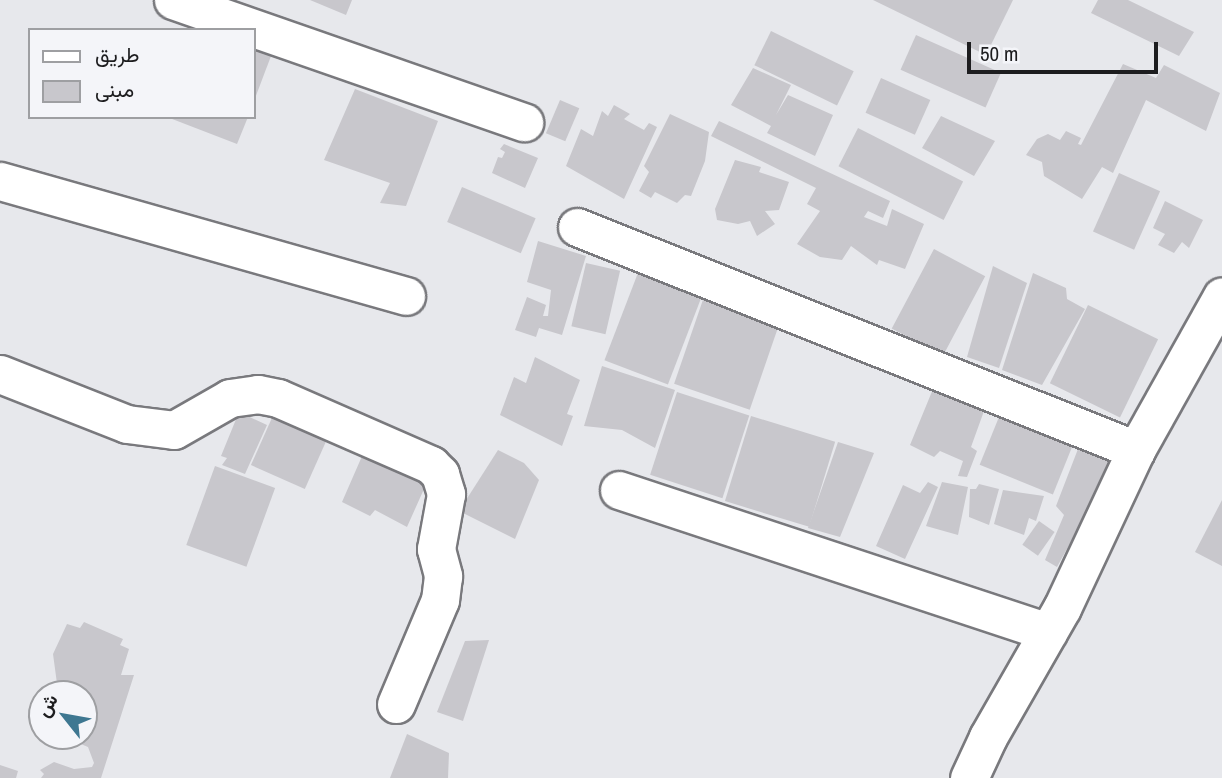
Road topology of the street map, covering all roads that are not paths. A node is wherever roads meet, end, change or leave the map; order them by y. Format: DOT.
graph roads {
  1 [pos="173,0"];
  2 [pos="254,28"];
  3 [pos="256,29"];
  4 [pos="524,122"];
  5 [pos="0,181"];
  6 [pos="577,227"];
  7 [pos="406,296"];
  8 [pos="1222,296"];
  9 [pos="0,374"];
  10 [pos="1136,450"];
  11 [pos="619,490"];
  12 [pos="1048,632"];
  13 [pos="396,704"];
  14 [pos="969,778"];
  1 -- 2 [label="street"];
  3 -- 4 [label="street"];
  5 -- 7 [label="street"];
  6 -- 10 [label="street"];
  8 -- 10 [label="street"];
  9 -- 13 [label="street"];
  10 -- 12 [label="street"];
  11 -- 12 [label="street"];
  12 -- 14 [label="street"];
}
